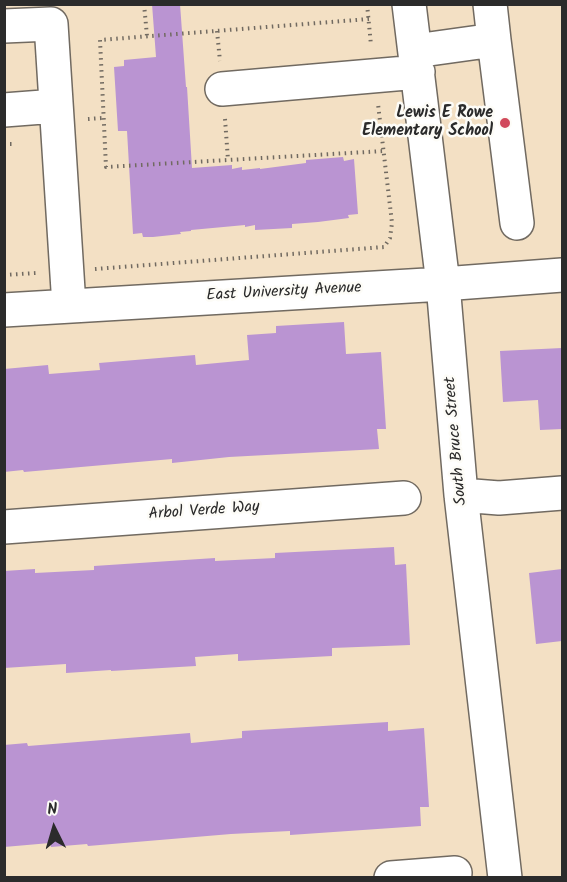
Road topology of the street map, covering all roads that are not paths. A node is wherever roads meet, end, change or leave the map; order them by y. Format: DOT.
graph roads {
  1 [pos="410,4"];
  2 [pos="490,4"];
  3 [pos="4,26"];
  4 [pos="494,40"];
  5 [pos="416,61"];
  6 [pos="222,89"];
  7 [pos="56,106"];
  8 [pos="4,110"];
  9 [pos="517,222"];
  10 [pos="562,275"];
  11 [pos="443,284"];
  12 [pos="69,306"];
  13 [pos="4,310"];
  14 [pos="562,493"];
  15 [pos="461,495"];
  16 [pos="404,498"];
  17 [pos="4,527"];
  18 [pos="455,873"];
  19 [pos="391,878"];
  20 [pos="505,878"];
  1 -- 5 [label="street, South Bruce Street"];
  2 -- 4 [label="street"];
  3 -- 7 [label="street"];
  4 -- 5 [label="street"];
  4 -- 9 [label="street"];
  5 -- 6 [label="street"];
  5 -- 11 [label="street, South Bruce Street"];
  7 -- 8 [label="street"];
  7 -- 12 [label="street"];
  10 -- 11 [label="street, East University Avenue"];
  11 -- 12 [label="street, East University Avenue"];
  11 -- 15 [label="street, South Bruce Street"];
  12 -- 13 [label="street, East University Avenue"];
  14 -- 15 [label="street"];
  15 -- 20 [label="street, South Bruce Street"];
  16 -- 17 [label="street, Arbol Verde Way"];
  18 -- 19 [label="street"];
}
